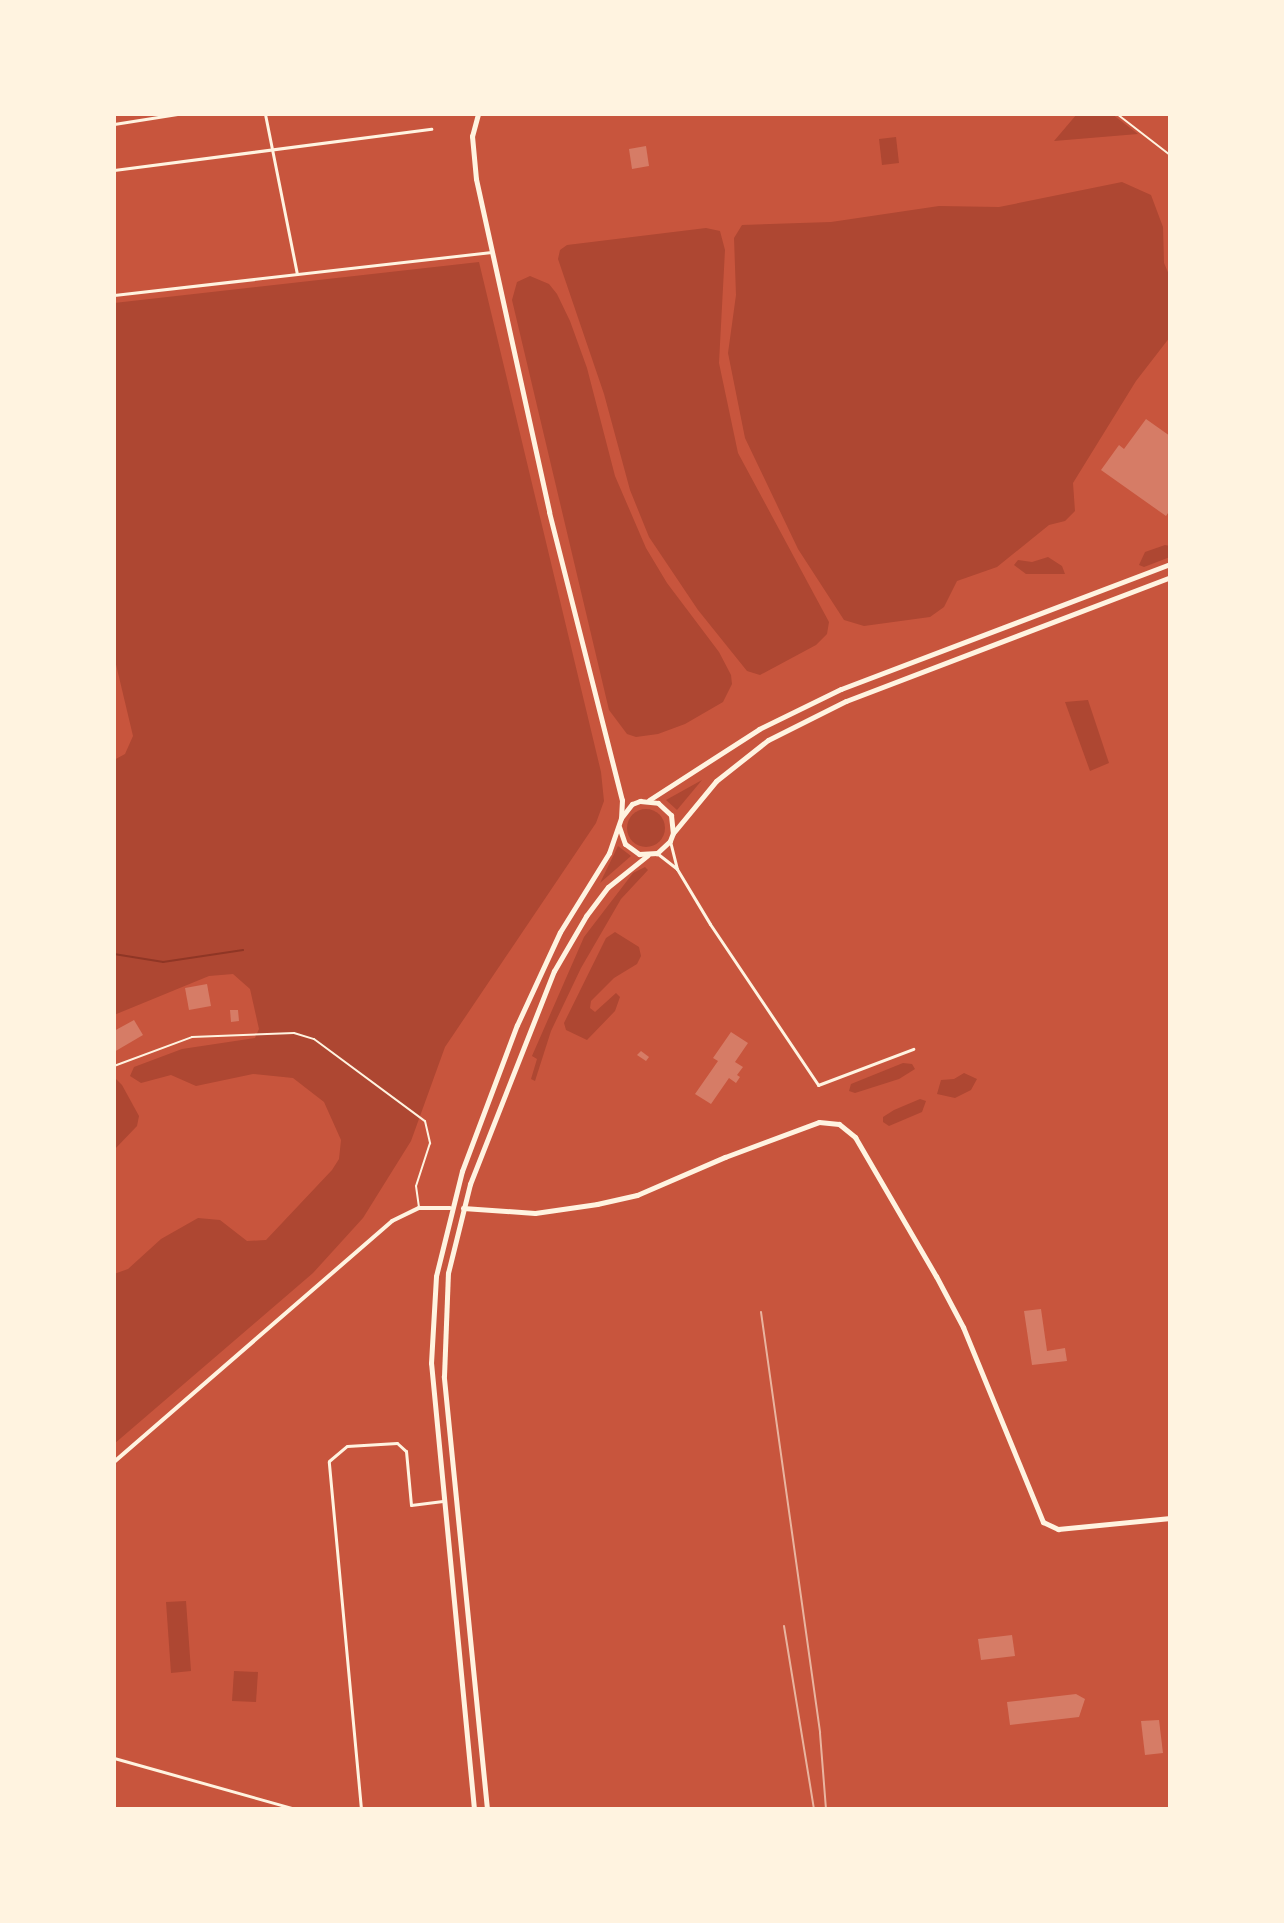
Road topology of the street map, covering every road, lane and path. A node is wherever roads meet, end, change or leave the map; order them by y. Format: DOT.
graph roads {
  1 [pos="177,114"];
  2 [pos="265,114"];
  3 [pos="478,114"];
  4 [pos="1117,114"];
  5 [pos="114,124"];
  6 [pos="431,129"];
  7 [pos="273,147"];
  8 [pos="1170,155"];
  9 [pos="114,170"];
  10 [pos="492,252"];
  11 [pos="297,274"];
  12 [pos="114,295"];
  13 [pos="1170,564"];
  14 [pos="1170,577"];
  15 [pos="622,800"];
  16 [pos="649,800"];
  17 [pos="640,801"];
  18 [pos="621,818"];
  19 [pos="619,827"];
  20 [pos="673,833"];
  21 [pos="670,841"];
  22 [pos="657,853"];
  23 [pos="648,855"];
  24 [pos="677,869"];
  25 [pos="913,1049"];
  26 [pos="114,1066"];
  27 [pos="419,1208"];
  28 [pos="450,1208"];
  29 [pos="463,1208"];
  30 [pos="114,1462"];
  31 [pos="443,1501"];
  32 [pos="1170,1518"];
  33 [pos="114,1758"];
  34 [pos="295,1809"];
  35 [pos="361,1809"];
  36 [pos="474,1809"];
  37 [pos="487,1809"];
  1 -- 5 [label="street"];
  2 -- 7 [label="street"];
  3 -- 10 [label="main road"];
  4 -- 8 [label="street"];
  6 -- 7 [label="street"];
  7 -- 9 [label="street"];
  7 -- 11 [label="street"];
  10 -- 11 [label="street"];
  10 -- 15 [label="main road"];
  11 -- 12 [label="street"];
  13 -- 16 [label="main road"];
  14 -- 20 [label="main road"];
  15 -- 17 [label="main road"];
  15 -- 18 [label="main road"];
  16 -- 17 [label="main road"];
  16 -- 20 [label="main road"];
  17 -- 18 [label="main road"];
  18 -- 19 [label="main road"];
  19 -- 23 [label="main road"];
  19 -- 28 [label="main road"];
  20 -- 21 [label="main road"];
  21 -- 22 [label="main road"];
  21 -- 24 [label="street"];
  22 -- 23 [label="main road"];
  22 -- 24 [label="street"];
  23 -- 29 [label="main road"];
  24 -- 25 [label="street"];
  26 -- 27 [label="street"];
  27 -- 28 [label="street"];
  27 -- 30 [label="street"];
  28 -- 29 [label="main road"];
  28 -- 31 [label="main road"];
  29 -- 32 [label="main road"];
  29 -- 37 [label="main road"];
  31 -- 35 [label="street"];
  31 -- 36 [label="main road"];
  33 -- 34 [label="street"];
}
